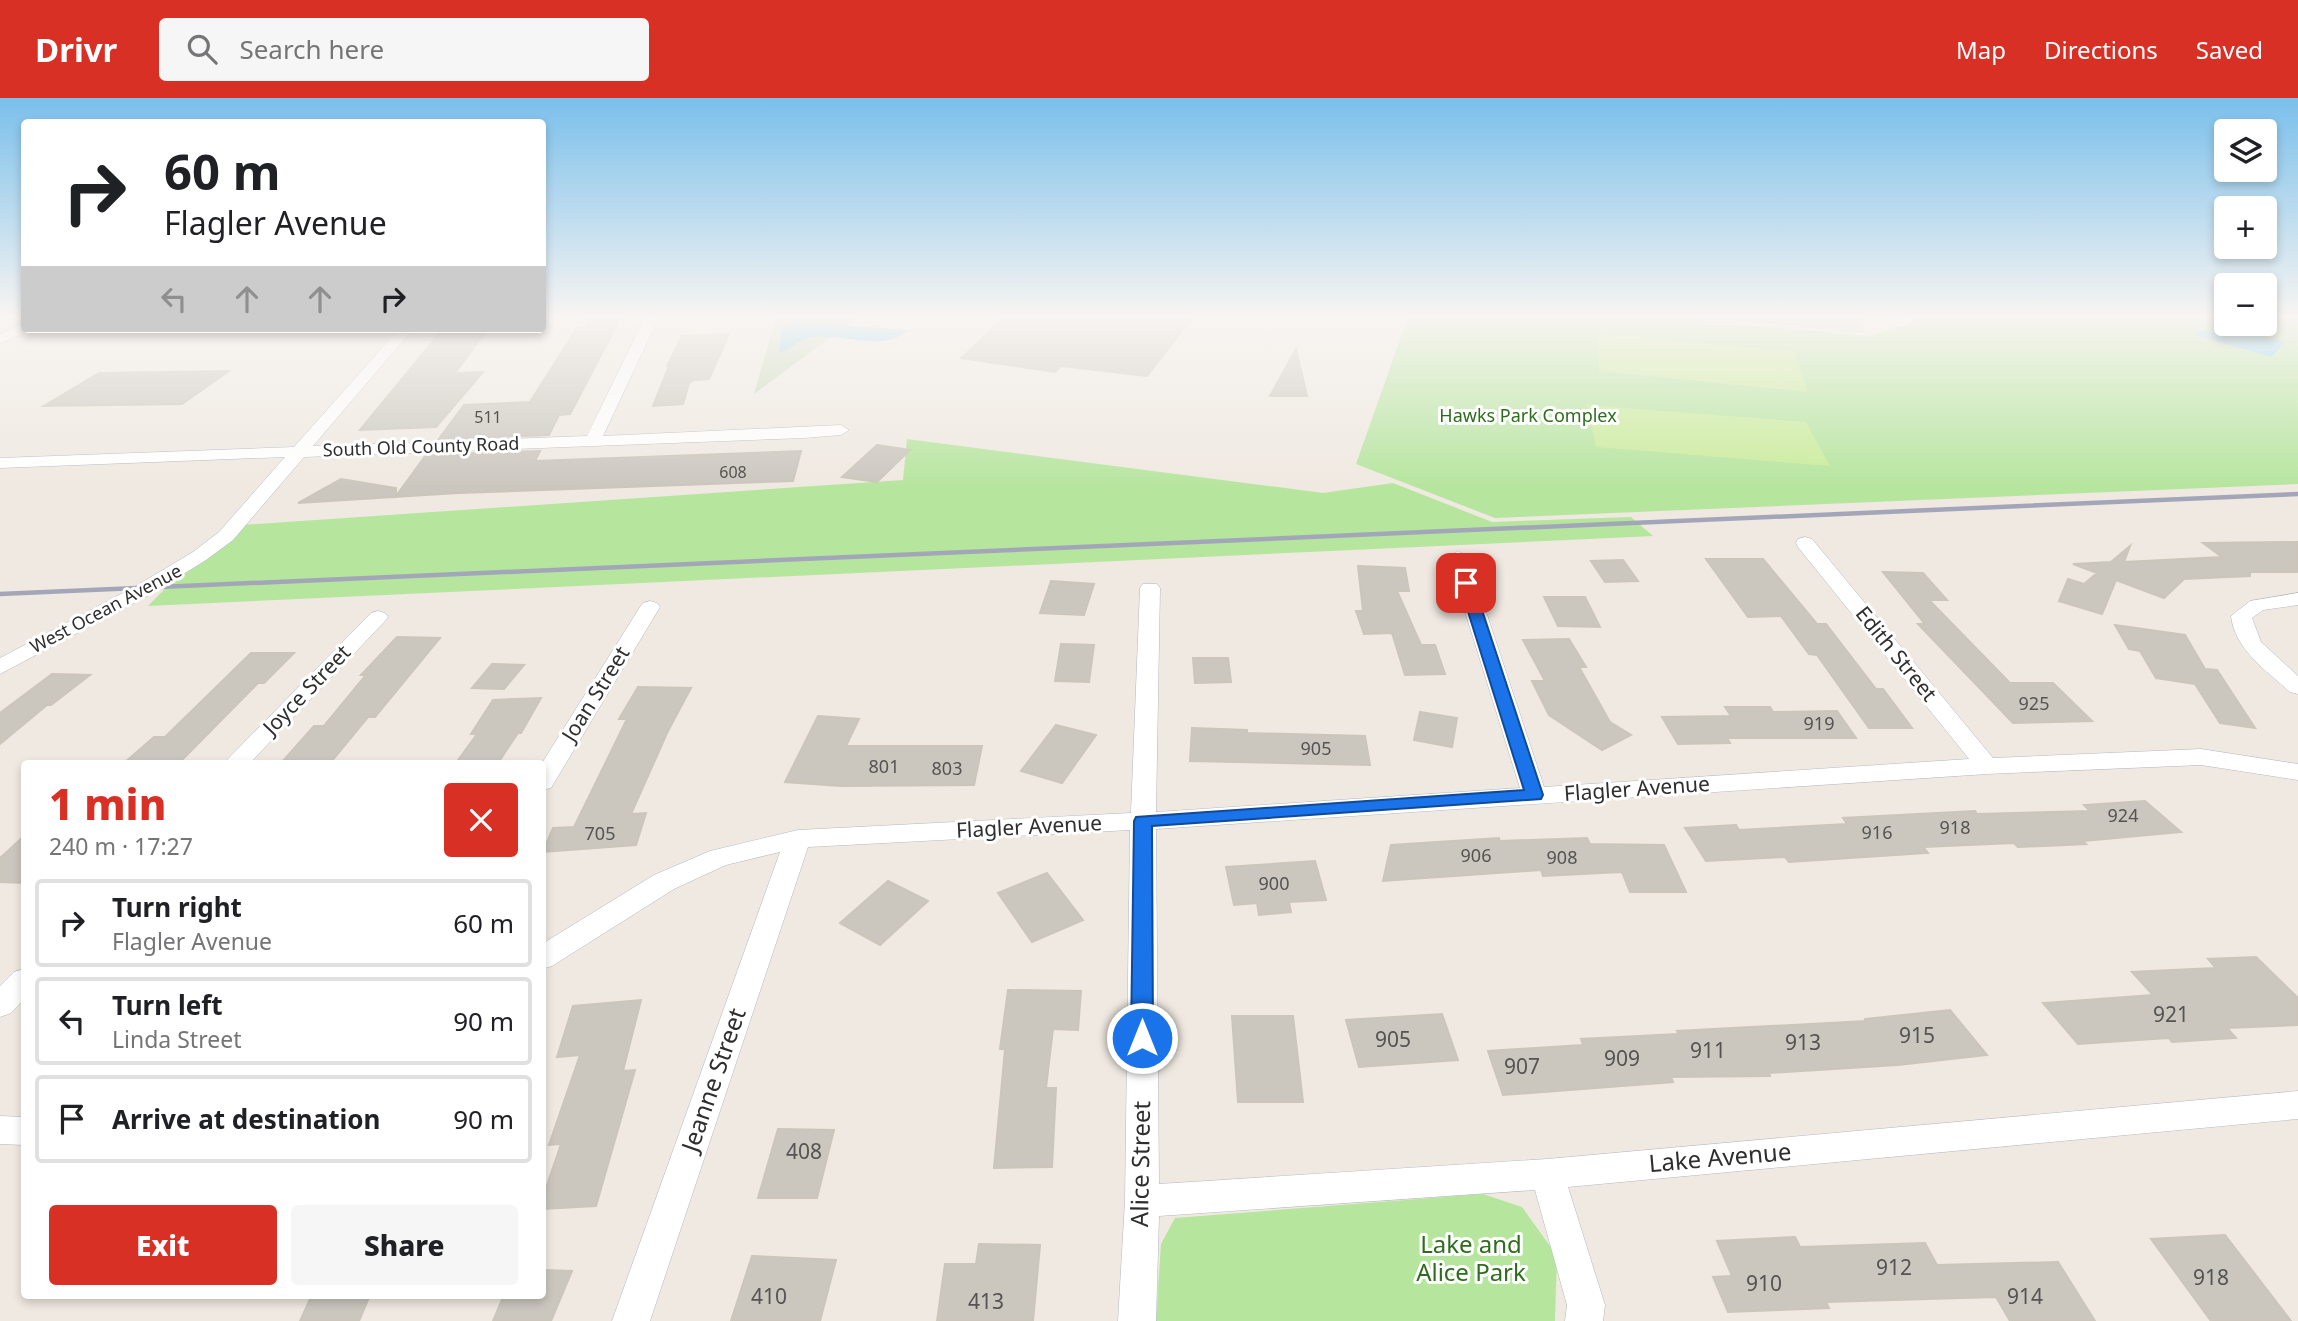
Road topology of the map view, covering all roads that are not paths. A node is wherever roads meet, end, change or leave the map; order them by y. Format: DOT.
graph roads {
  1 [pos="367,374"];
  2 [pos="625,374"];
  3 [pos="841,430"];
  4 [pos="592,442"];
  5 [pos="300,450"];
  6 [pos="0,463"];
  7 [pos="1805,542"];
  8 [pos="1458,557"];
  9 [pos="1150,588"];
  10 [pos="2298,599"];
  11 [pos="650,607"];
  12 [pos="378,617"];
  13 [pos="0,667"];
  14 [pos="2298,687"];
  15 [pos="239,760"];
  16 [pos="1987,766"];
  17 [pos="2298,772"];
  18 [pos="546,776"];
  19 [pos="1534,795"];
  20 [pos="1143,821"];
  21 [pos="798,839"];
  22 [pos="546,956"];
  23 [pos="21,983"];
  24 [pos="0,1005"];
  25 [pos="2298,1105"];
  26 [pos="0,1130"];
  27 [pos="21,1131"];
  28 [pos="1547,1174"];
  29 [pos="1142,1201"];
  30 [pos="631,1321"];
  31 [pos="1137,1321"];
  32 [pos="1584,1321"];
  1 -- 5 [label="street, West Ocean Avenue"];
  2 -- 4 [label="street"];
  3 -- 4 [label="street, South Old County Road"];
  4 -- 5 [label="street, South Old County Road"];
  5 -- 6 [label="street, South Old County Road"];
  5 -- 13 [label="street, West Ocean Avenue"];
  7 -- 16 [label="street, Edith Street"];
  8 -- 19 [label="street"];
  9 -- 20 [label="street, Alice Street"];
  10 -- 14 [label="street"];
  11 -- 18 [label="street, Joan Street"];
  12 -- 15 [label="street, Joyce Street"];
  16 -- 17 [label="street, Flagler Avenue"];
  16 -- 19 [label="street, Flagler Avenue"];
  19 -- 20 [label="street, Flagler Avenue"];
  20 -- 21 [label="street, Flagler Avenue"];
  20 -- 29 [label="street, Alice Street"];
  21 -- 22 [label="street, Flagler Avenue"];
  21 -- 30 [label="street, Jeanne Street"];
  23 -- 24 [label="street"];
  25 -- 28 [label="street, Lake Avenue"];
  26 -- 27 [label="street"];
  28 -- 29 [label="street, Lake Avenue"];
  28 -- 32 [label="street"];
  29 -- 31 [label="street, Alice Street"];
}
